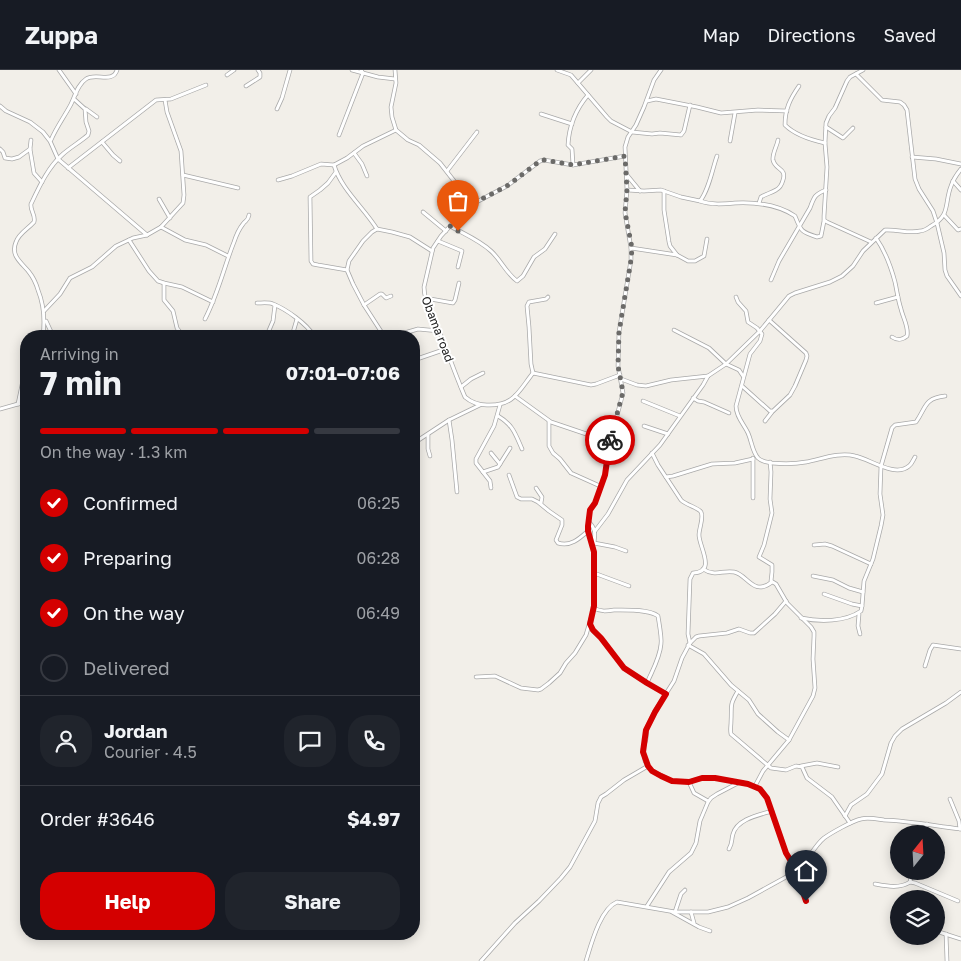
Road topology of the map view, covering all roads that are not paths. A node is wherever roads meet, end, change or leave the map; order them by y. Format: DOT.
graph roads {
  1 [pos="59,70"];
  2 [pos="117,70"];
  3 [pos="234,70"];
  4 [pos="258,70"];
  5 [pos="290,70"];
  6 [pos="352,70"];
  7 [pos="395,70"];
  8 [pos="557,70"];
  9 [pos="591,70"];
  10 [pos="661,70"];
  11 [pos="863,70"];
  12 [pos="362,72"];
  13 [pos="856,74"];
  14 [pos="227,76"];
  15 [pos="395,79"];
  16 [pos="578,83"];
  17 [pos="206,85"];
  18 [pos="246,86"];
  19 [pos="799,86"];
  20 [pos="76,94"];
  21 [pos="588,95"];
  22 [pos="74,99"];
  23 [pos="165,100"];
  24 [pos="646,101"];
  25 [pos="0,106"];
  26 [pos="690,106"];
  27 [pos="86,109"];
  28 [pos="277,110"];
  29 [pos="787,111"];
  30 [pos="736,113"];
  31 [pos="542,114"];
  32 [pos="97,117"];
  33 [pos="572,124"];
  34 [pos="826,127"];
  35 [pos="853,128"];
  36 [pos="396,130"];
  37 [pos="477,132"];
  38 [pos="632,132"];
  39 [pos="339,135"];
  40 [pos="31,140"];
  41 [pos="730,140"];
  42 [pos="778,140"];
  43 [pos="50,141"];
  44 [pos="102,142"];
  45 [pos="825,143"];
  46 [pos="0,149"];
  47 [pos="30,149"];
  48 [pos="354,152"];
  49 [pos="625,156"];
  50 [pos="717,156"];
  51 [pos="912,157"];
  52 [pos="58,159"];
  53 [pos="120,161"];
  54 [pos="961,164"];
  55 [pos="334,165"];
  56 [pos="573,165"];
  57 [pos="68,168"];
  58 [pos="961,169"];
  59 [pos="446,171"];
  60 [pos="336,172"];
  61 [pos="183,174"];
  62 [pos="626,174"];
  63 [pos="367,176"];
  64 [pos="278,180"];
  65 [pos="953,181"];
  66 [pos="42,182"];
  67 [pos="238,188"];
  68 [pos="627,190"];
  69 [pos="826,190"];
  70 [pos="961,190"];
  71 [pos="640,191"];
  72 [pos="664,191"];
  73 [pos="159,198"];
  74 [pos="700,201"];
  75 [pos="759,203"];
  76 [pos="466,207"];
  77 [pos="423,212"];
  78 [pos="944,215"];
  79 [pos="249,216"];
  80 [pos="170,218"];
  81 [pos="824,220"];
  82 [pos="937,223"];
  83 [pos="450,226"];
  84 [pos="161,227"];
  85 [pos="799,227"];
  86 [pos="961,229"];
  87 [pos="377,230"];
  88 [pos="802,230"];
  89 [pos="446,231"];
  90 [pos="795,233"];
  91 [pos="555,234"];
  92 [pos="146,235"];
  93 [pos="876,238"];
  94 [pos="707,239"];
  95 [pos="129,240"];
  96 [pos="438,241"];
  97 [pos="872,242"];
  98 [pos="632,248"];
  99 [pos="432,251"];
  100 [pos="677,255"];
  101 [pos="228,256"];
  102 [pos="458,267"];
  103 [pos="348,270"];
  104 [pos="771,280"];
  105 [pos="459,283"];
  106 [pos="164,284"];
  107 [pos="391,296"];
  108 [pos="961,296"];
  109 [pos="548,297"];
  110 [pos="736,297"];
  111 [pos="898,297"];
  112 [pos="425,298"];
  113 [pos="213,302"];
  114 [pos="257,303"];
  115 [pos="876,303"];
  116 [pos="275,304"];
  117 [pos="364,305"];
  118 [pos="44,311"];
  119 [pos="297,318"];
  120 [pos="44,319"];
  121 [pos="205,319"];
  122 [pos="769,320"];
  123 [pos="43,330"];
  124 [pos="50,330"];
  125 [pos="178,330"];
  126 [pos="269,330"];
  127 [pos="294,330"];
  128 [pos="309,330"];
  129 [pos="380,330"];
  130 [pos="415,330"];
  131 [pos="674,330"];
  132 [pos="440,331"];
  133 [pos="760,331"];
  134 [pos="892,337"];
  135 [pos="446,348"];
  136 [pos="420,358"];
  137 [pos="726,364"];
  138 [pos="483,373"];
  139 [pos="533,373"];
  140 [pos="708,376"];
  141 [pos="621,377"];
  142 [pos="744,378"];
  143 [pos="742,386"];
  144 [pos="460,387"];
  145 [pos="20,394"];
  146 [pos="515,396"];
  147 [pos="945,396"];
  148 [pos="693,398"];
  149 [pos="643,401"];
  150 [pos="18,404"];
  151 [pos="480,405"];
  152 [pos="500,405"];
  153 [pos="0,409"];
  154 [pos="772,412"];
  155 [pos="729,413"];
  156 [pos="498,416"];
  157 [pos="680,416"];
  158 [pos="448,420"];
  159 [pos="549,421"];
  160 [pos="765,421"];
  161 [pos="644,426"];
  162 [pos="428,434"];
  163 [pos="668,434"];
  164 [pos="420,439"];
  165 [pos="610,442"];
  166 [pos="510,448"];
  167 [pos="522,449"];
  168 [pos="753,452"];
  169 [pos="491,453"];
  170 [pos="652,453"];
  171 [pos="430,456"];
  172 [pos="915,457"];
  173 [pos="753,459"];
  174 [pos="770,462"];
  175 [pos="500,464"];
  176 [pos="881,466"];
  177 [pos="483,472"];
  178 [pos="509,476"];
  179 [pos="666,477"];
  180 [pos="600,486"];
  181 [pos="492,488"];
  182 [pos="536,488"];
  183 [pos="457,492"];
  184 [pos="753,498"];
  185 [pos="541,504"];
  186 [pos="588,522"];
  187 [pos="588,531"];
  188 [pos="595,531"];
  189 [pos="594,543"];
  190 [pos="814,545"];
  191 [pos="626,551"];
  192 [pos="594,552"];
  193 [pos="871,564"];
  194 [pos="703,569"];
  195 [pos="594,573"];
  196 [pos="813,576"];
  197 [pos="772,582"];
  198 [pos="628,586"];
  199 [pos="863,592"];
  200 [pos="824,594"];
  201 [pos="786,601"];
  202 [pos="862,606"];
  203 [pos="594,608"];
  204 [pos="859,613"];
  205 [pos="801,618"];
  206 [pos="590,624"];
  207 [pos="860,634"];
  208 [pos="689,644"];
  209 [pos="961,649"];
  210 [pos="925,666"];
  211 [pos="476,677"];
  212 [pos="647,683"];
  213 [pos="738,691"];
  214 [pos="961,692"];
  215 [pos="666,694"];
  216 [pos="789,740"];
  217 [pos="648,766"];
  218 [pos="768,766"];
  219 [pos="800,766"];
  220 [pos="838,767"];
  221 [pos="689,782"];
  222 [pos="738,783"];
  223 [pos="755,786"];
  224 [pos="950,799"];
  225 [pos="708,801"];
  226 [pos="772,811"];
  227 [pos="845,816"];
  228 [pos="850,823"];
  229 [pos="927,824"];
  230 [pos="961,829"];
  231 [pos="729,849"];
  232 [pos="795,872"];
  233 [pos="910,882"];
  234 [pos="875,884"];
  235 [pos="685,890"];
  236 [pos="806,901"];
  237 [pos="958,901"];
  238 [pos="647,906"];
  239 [pos="669,911"];
  240 [pos="675,912"];
  241 [pos="691,912"];
  242 [pos="694,923"];
  243 [pos="710,931"];
  244 [pos="946,934"];
  245 [pos="961,939"];
  246 [pos="481,961"];
  247 [pos="586,961"];
  248 [pos="947,961"];
  1 -- 20 [label="street"];
  2 -- 20 [label="street"];
  3 -- 14 [label="street"];
  4 -- 18 [label="street"];
  5 -- 28 [label="street"];
  6 -- 12 [label="street"];
  7 -- 15 [label="street"];
  8 -- 16 [label="street"];
  9 -- 16 [label="street"];
  10 -- 24 [label="street"];
  11 -- 13 [label="street"];
  12 -- 15 [label="street"];
  12 -- 39 [label="street"];
  13 -- 34 [label="street"];
  13 -- 51 [label="street"];
  15 -- 36 [label="street"];
  16 -- 21 [label="street"];
  17 -- 23 [label="street"];
  19 -- 29 [label="street"];
  20 -- 22 [label="street"];
  21 -- 33 [label="street"];
  21 -- 38 [label="street"];
  22 -- 27 [label="street"];
  22 -- 43 [label="street"];
  23 -- 44 [label="street"];
  23 -- 61 [label="street"];
  24 -- 26 [label="street"];
  24 -- 38 [label="street"];
  25 -- 43 [label="street"];
  26 -- 30 [label="street"];
  26 -- 38 [label="street"];
  27 -- 32 [label="street"];
  27 -- 52 [label="street"];
  29 -- 30 [label="street"];
  29 -- 45 [label="street"];
  30 -- 41 [label="street"];
  31 -- 33 [label="street"];
  33 -- 56 [label="street"];
  34 -- 35 [label="street"];
  34 -- 45 [label="street"];
  36 -- 48 [label="street"];
  36 -- 59 [label="street"];
  37 -- 59 [label="street"];
  38 -- 49 [label="street"];
  40 -- 47 [label="street"];
  42 -- 75 [label="street"];
  43 -- 52 [label="street"];
  44 -- 53 [label="street"];
  44 -- 57 [label="street"];
  45 -- 69 [label="street"];
  46 -- 47 [label="street"];
  47 -- 66 [label="street"];
  48 -- 55 [label="street"];
  48 -- 63 [label="street"];
  49 -- 56 [label="street"];
  49 -- 62 [label="street"];
  50 -- 74 [label="street"];
  51 -- 54 [label="street"];
  51 -- 82 [label="street"];
  52 -- 57 [label="street"];
  52 -- 66 [label="street"];
  55 -- 60 [label="street"];
  55 -- 64 [label="street"];
  56 -- 76 [label="street"];
  57 -- 92 [label="street"];
  58 -- 65 [label="street"];
  59 -- 76 [label="street"];
  60 -- 87 [label="street"];
  60 -- 103 [label="street"];
  61 -- 67 [label="street"];
  61 -- 80 [label="street"];
  62 -- 68 [label="street"];
  62 -- 71 [label="street"];
  65 -- 70 [label="street"];
  65 -- 78 [label="street"];
  66 -- 118 [label="street"];
  68 -- 71 [label="street"];
  68 -- 98 [label="street"];
  69 -- 81 [label="street"];
  69 -- 85 [label="street"];
  71 -- 72 [label="street"];
  72 -- 74 [label="street"];
  72 -- 100 [label="street"];
  73 -- 80 [label="street"];
  74 -- 75 [label="street"];
  75 -- 85 [label="street"];
  76 -- 83 [label="street, Obama road"];
  77 -- 89 [label="street"];
  78 -- 82 [label="street"];
  78 -- 86 [label="street"];
  79 -- 101 [label="street"];
  80 -- 84 [label="street"];
  81 -- 88 [label="street"];
  81 -- 97 [label="street"];
  82 -- 93 [label="street"];
  82 -- 108 [label="street"];
  83 -- 89 [label="street, Obama road"];
  83 -- 91 [label="street"];
  84 -- 92 [label="street"];
  84 -- 101 [label="street"];
  85 -- 88 [label="street"];
  85 -- 90 [label="street"];
  87 -- 99 [label="street"];
  87 -- 103 [label="street"];
  88 -- 90 [label="street"];
  89 -- 96 [label="street, Obama road"];
  90 -- 104 [label="street"];
  92 -- 95 [label="street"];
  93 -- 97 [label="street"];
  93 -- 111 [label="street"];
  94 -- 100 [label="street"];
  95 -- 106 [label="street"];
  95 -- 118 [label="street"];
  96 -- 99 [label="street, Obama road"];
  96 -- 102 [label="street"];
  97 -- 122 [label="street"];
  98 -- 100 [label="street"];
  98 -- 141 [label="street"];
  99 -- 112 [label="street, Obama road"];
  101 -- 113 [label="street"];
  103 -- 117 [label="street"];
  105 -- 112 [label="street"];
  106 -- 113 [label="street"];
  106 -- 125 [label="street"];
  107 -- 117 [label="street"];
  109 -- 139 [label="street"];
  110 -- 133 [label="street"];
  111 -- 115 [label="street"];
  111 -- 134 [label="street"];
  112 -- 132 [label="street, Obama road"];
  113 -- 121 [label="street"];
  114 -- 116 [label="street"];
  116 -- 119 [label="street"];
  116 -- 126 [label="street"];
  117 -- 129 [label="street"];
  118 -- 120 [label="street"];
  119 -- 127 [label="street"];
  119 -- 128 [label="street"];
  120 -- 123 [label="street"];
  120 -- 124 [label="street"];
  122 -- 133 [label="street"];
  122 -- 154 [label="street"];
  130 -- 132 [label="street"];
  131 -- 137 [label="street"];
  132 -- 135 [label="street, Obama road"];
  133 -- 137 [label="street"];
  133 -- 142 [label="street"];
  135 -- 136 [label="street"];
  135 -- 144 [label="street, Obama road"];
  137 -- 140 [label="street"];
  137 -- 142 [label="street"];
  138 -- 144 [label="street"];
  139 -- 141 [label="street"];
  139 -- 146 [label="street"];
  140 -- 141 [label="street"];
  140 -- 148 [label="street"];
  141 -- 165 [label="street"];
  142 -- 143 [label="street"];
  143 -- 154 [label="street"];
  143 -- 168 [label="street"];
  144 -- 151 [label="street, Obama road"];
  145 -- 150 [label="street"];
  146 -- 152 [label="street"];
  146 -- 159 [label="street"];
  147 -- 176 [label="street"];
  148 -- 155 [label="street"];
  148 -- 157 [label="street"];
  149 -- 157 [label="street"];
  150 -- 153 [label="street"];
  151 -- 152 [label="street"];
  151 -- 158 [label="street"];
  152 -- 156 [label="street"];
  154 -- 160 [label="street"];
  156 -- 167 [label="street"];
  156 -- 177 [label="street"];
  157 -- 163 [label="street"];
  158 -- 162 [label="street"];
  158 -- 183 [label="street"];
  159 -- 165 [label="street"];
  159 -- 180 [label="street"];
  161 -- 163 [label="street"];
  162 -- 164 [label="street"];
  162 -- 171 [label="street"];
  163 -- 170 [label="street"];
  165 -- 180 [label="street"];
  166 -- 175 [label="street"];
  168 -- 173 [label="street"];
  168 -- 174 [label="street"];
  169 -- 175 [label="street"];
  170 -- 179 [label="street"];
  170 -- 188 [label="street"];
  172 -- 176 [label="street"];
  173 -- 179 [label="street"];
  173 -- 184 [label="street"];
  174 -- 176 [label="street"];
  174 -- 197 [label="street"];
  175 -- 177 [label="street"];
  176 -- 193 [label="street"];
  177 -- 181 [label="street"];
  178 -- 185 [label="street"];
  179 -- 194 [label="street"];
  180 -- 186 [label="street"];
  182 -- 185 [label="street"];
  185 -- 187 [label="street"];
  186 -- 187 [label="street"];
  186 -- 188 [label="street"];
  187 -- 192 [label="street"];
  188 -- 189 [label="street"];
  189 -- 191 [label="street"];
  189 -- 192 [label="street"];
  190 -- 193 [label="street"];
  192 -- 195 [label="street"];
  193 -- 199 [label="street"];
  194 -- 197 [label="street"];
  194 -- 208 [label="street"];
  195 -- 198 [label="street"];
  195 -- 203 [label="street"];
  196 -- 199 [label="street"];
  197 -- 201 [label="street"];
  199 -- 202 [label="street"];
  200 -- 202 [label="street"];
  201 -- 205 [label="street"];
  201 -- 208 [label="street"];
  202 -- 204 [label="street"];
  203 -- 206 [label="street"];
  203 -- 212 [label="street"];
  204 -- 205 [label="street"];
  204 -- 207 [label="street"];
  205 -- 216 [label="street"];
  206 -- 211 [label="street"];
  206 -- 212 [label="street"];
  208 -- 213 [label="street"];
  208 -- 215 [label="street"];
  209 -- 210 [label="street"];
  212 -- 215 [label="street"];
  213 -- 216 [label="street"];
  213 -- 218 [label="street"];
  214 -- 227 [label="street"];
  215 -- 217 [label="street"];
  216 -- 218 [label="street"];
  217 -- 221 [label="street"];
  217 -- 246 [label="street"];
  218 -- 219 [label="street"];
  218 -- 223 [label="street"];
  219 -- 220 [label="street"];
  219 -- 227 [label="street"];
  221 -- 222 [label="street"];
  221 -- 225 [label="street"];
  222 -- 223 [label="street"];
  222 -- 225 [label="street"];
  223 -- 226 [label="street"];
  224 -- 230 [label="street"];
  225 -- 238 [label="street"];
  226 -- 231 [label="street"];
  226 -- 232 [label="street"];
  227 -- 228 [label="street"];
  228 -- 229 [label="street"];
  228 -- 232 [label="street"];
  229 -- 230 [label="street"];
  232 -- 236 [label="street"];
  232 -- 241 [label="street"];
  233 -- 234 [label="street"];
  233 -- 237 [label="street"];
  235 -- 240 [label="street"];
  238 -- 239 [label="street"];
  238 -- 247 [label="street"];
  239 -- 240 [label="street"];
  239 -- 242 [label="street"];
  240 -- 241 [label="street"];
  241 -- 242 [label="street"];
  242 -- 243 [label="street"];
  244 -- 245 [label="street"];
  244 -- 248 [label="street"];
}
